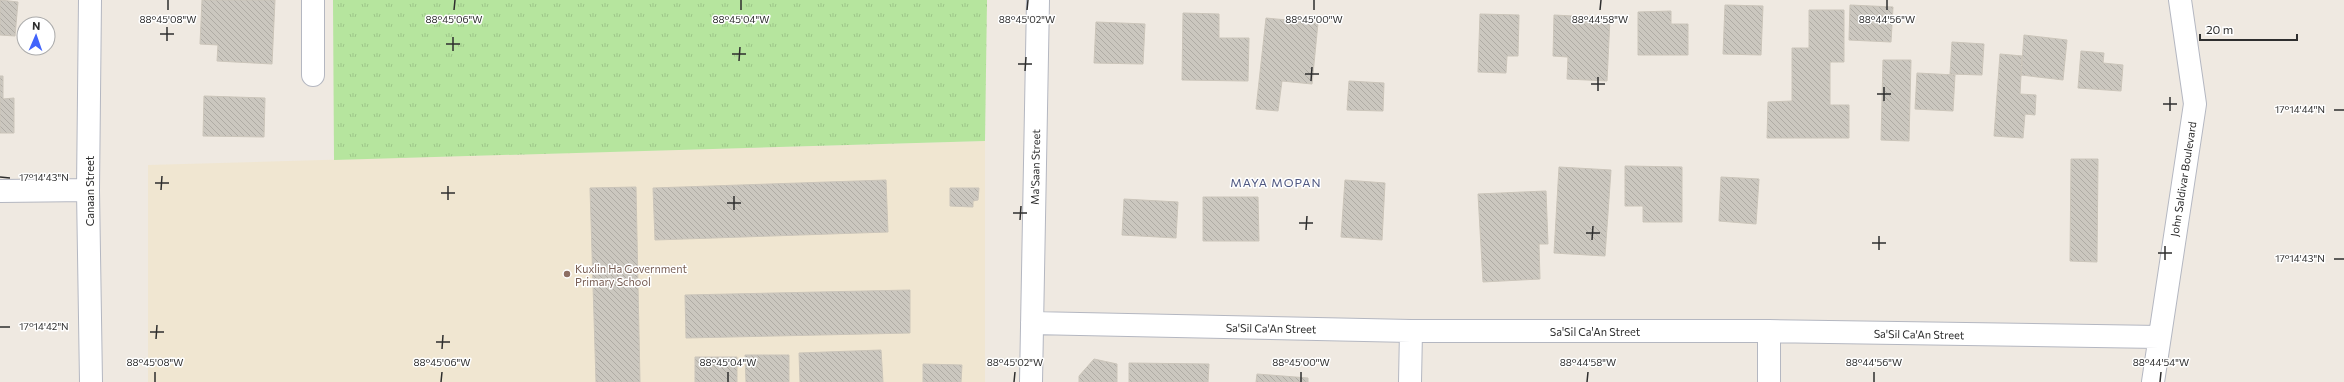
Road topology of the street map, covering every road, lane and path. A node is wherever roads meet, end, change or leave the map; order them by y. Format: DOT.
graph roads {
  1 [pos="90,0"];
  2 [pos="312,0"];
  3 [pos="1038,0"];
  4 [pos="2180,0"];
  5 [pos="313,75"];
  6 [pos="88,190"];
  7 [pos="0,191"];
  8 [pos="1032,323"];
  9 [pos="1411,331"];
  10 [pos="1769,331"];
  11 [pos="2159,337"];
  12 [pos="90,382"];
  13 [pos="1031,382"];
  14 [pos="1410,382"];
  15 [pos="1769,382"];
  16 [pos="2153,382"];
  1 -- 6 [label="street, Canaan Street"];
  2 -- 5 [label="street"];
  3 -- 8 [label="street, Ma'Saan Street"];
  4 -- 11 [label="street, John Saldivar Boulevard"];
  6 -- 7 [label="street"];
  6 -- 12 [label="street, Canaan Street"];
  8 -- 9 [label="street, Sa'Sil Ca'An Street"];
  8 -- 13 [label="street, Ma'Saan Street"];
  9 -- 10 [label="street, Sa'Sil Ca'An Street"];
  9 -- 14 [label="street"];
  10 -- 11 [label="street, Sa'Sil Ca'An Street"];
  10 -- 15 [label="street"];
  11 -- 16 [label="street, John Saldivar Boulevard"];
}
